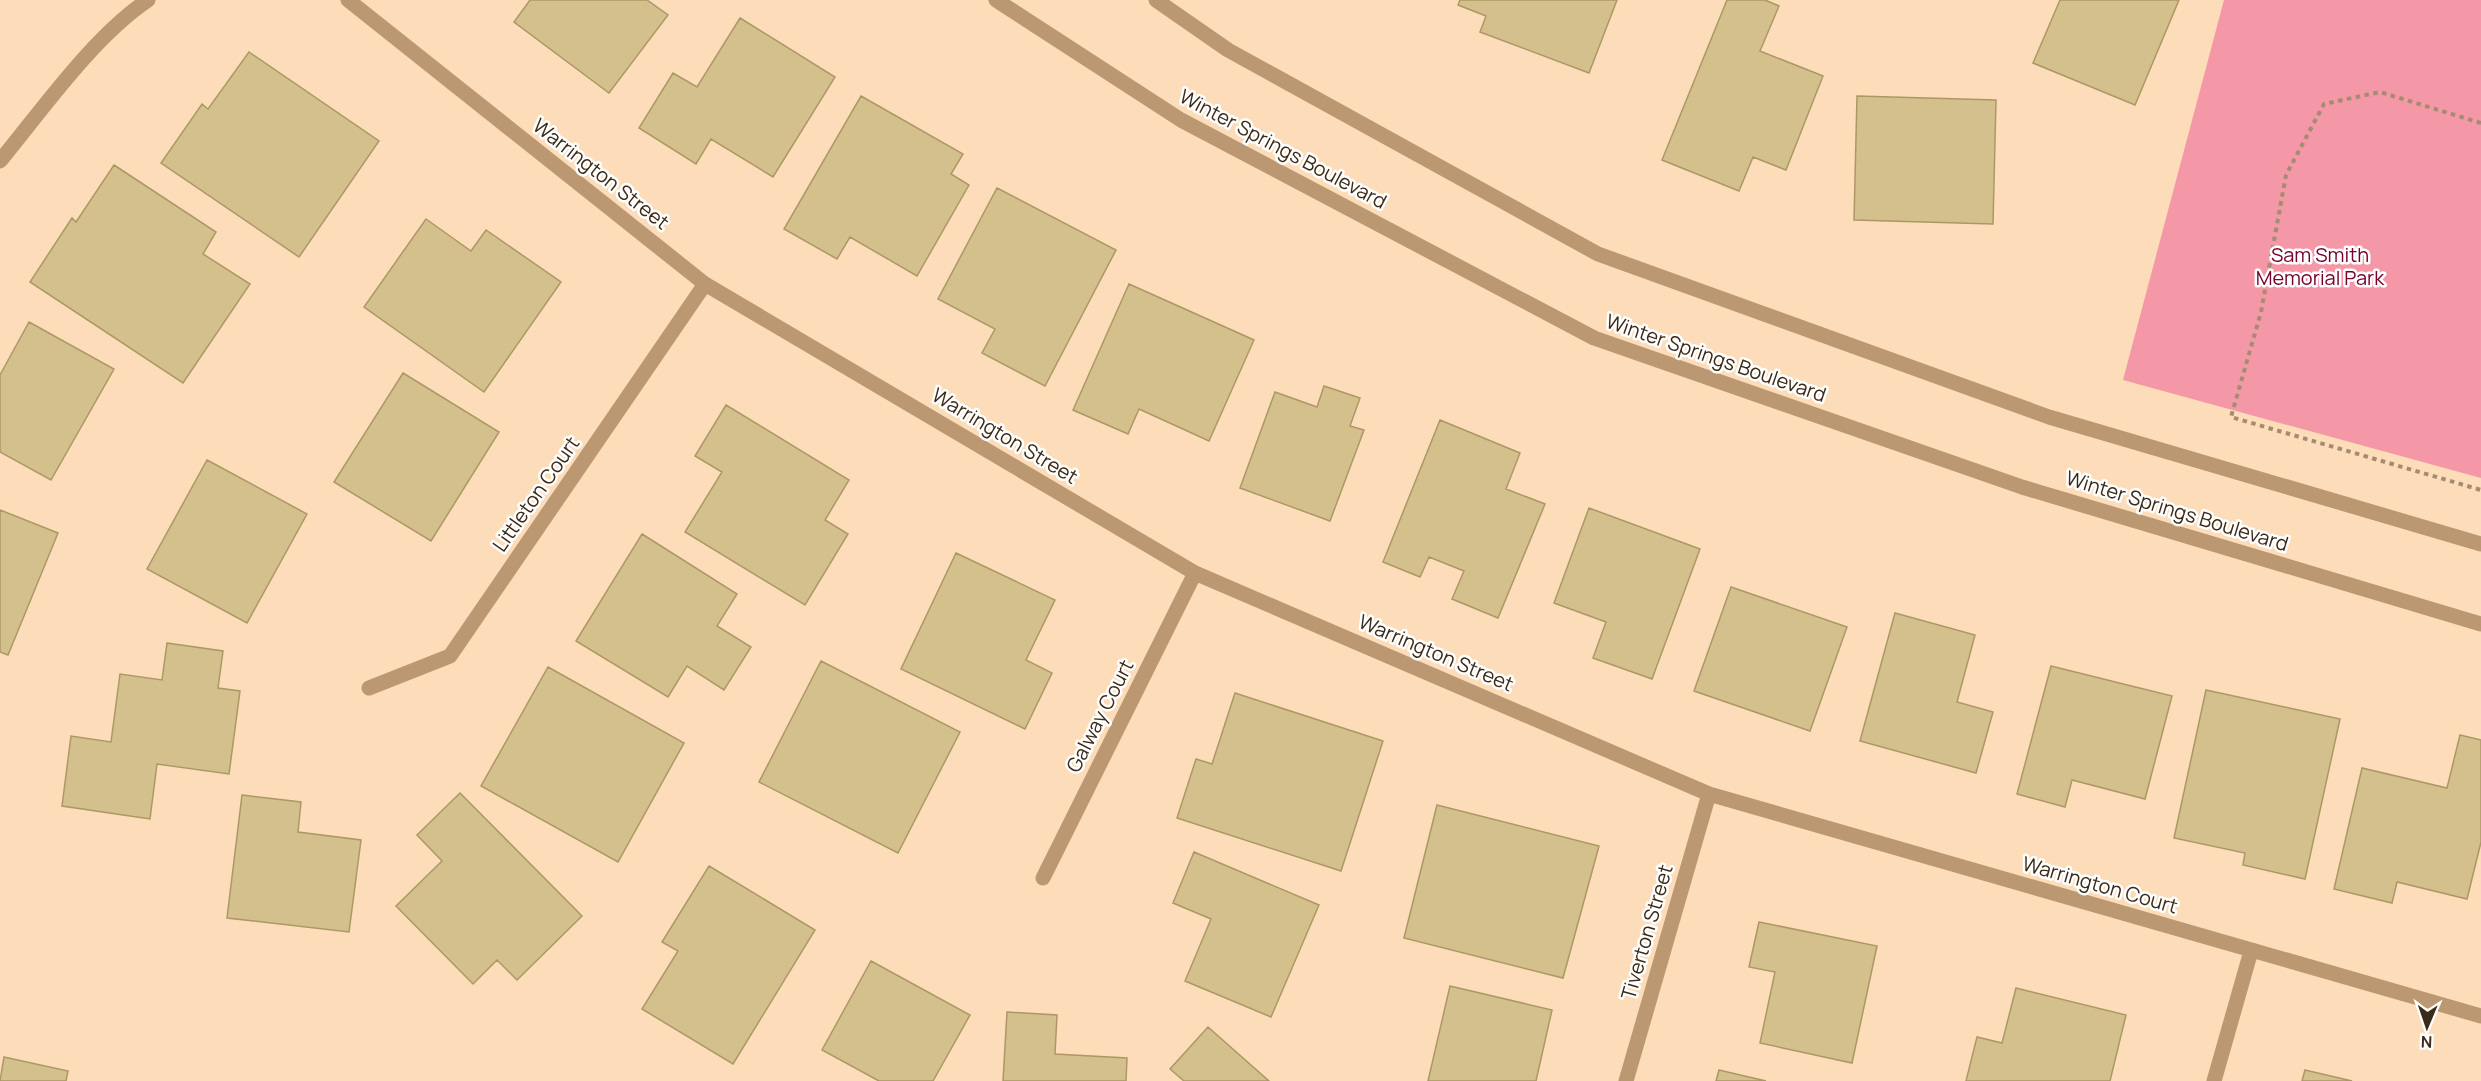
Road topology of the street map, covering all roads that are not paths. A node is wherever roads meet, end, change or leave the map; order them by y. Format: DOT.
graph roads {
  1 [pos="148,0"];
  2 [pos="348,0"];
  3 [pos="996,0"];
  4 [pos="1156,0"];
  5 [pos="0,161"];
  6 [pos="705,284"];
  7 [pos="2481,544"];
  8 [pos="1195,573"];
  9 [pos="2481,624"];
  10 [pos="369,688"];
  11 [pos="1709,794"];
  12 [pos="1042,878"];
  13 [pos="2251,951"];
  14 [pos="2481,1016"];
  15 [pos="1626,1081"];
  16 [pos="2214,1081"];
  1 -- 5 [label="street"];
  2 -- 6 [label="street, Warrington Street"];
  3 -- 9 [label="street, Winter Springs Boulevard"];
  4 -- 7 [label="street"];
  6 -- 8 [label="street, Warrington Street"];
  6 -- 10 [label="street, Littleton Court"];
  8 -- 11 [label="street, Warrington Street"];
  8 -- 12 [label="street, Galway Court"];
  11 -- 13 [label="street, Warrington Court"];
  11 -- 15 [label="street, Tiverton Street"];
  13 -- 14 [label="street, Warrington Court"];
  13 -- 16 [label="street"];
}
